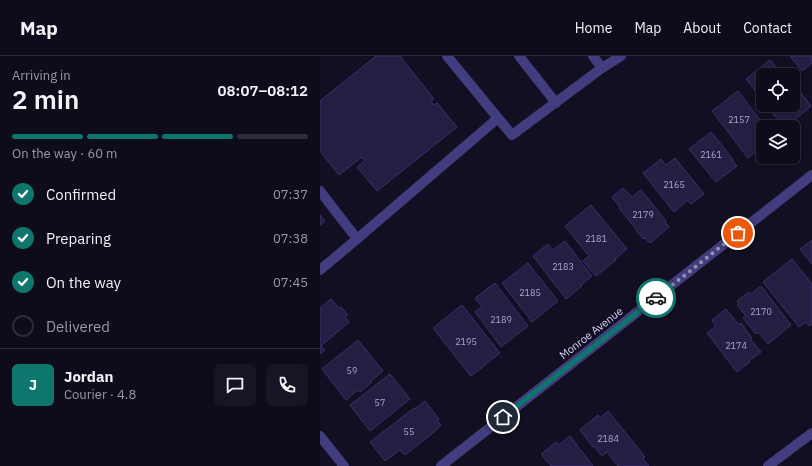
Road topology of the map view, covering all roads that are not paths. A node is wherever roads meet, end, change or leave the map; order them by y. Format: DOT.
graph roads {
  1 [pos="447,56"];
  2 [pos="519,56"];
  3 [pos="593,56"];
  4 [pos="621,56"];
  5 [pos="602,68"];
  6 [pos="556,102"];
  7 [pos="498,118"];
  8 [pos="812,175"];
  9 [pos="320,191"];
  10 [pos="357,239"];
  11 [pos="320,270"];
  12 [pos="812,433"];
  13 [pos="320,436"];
  14 [pos="344,466"];
  15 [pos="441,466"];
  16 [pos="768,466"];
  1 -- 7 [label="street"];
  2 -- 6 [label="street"];
  3 -- 5 [label="street"];
  4 -- 5 [label="street"];
  5 -- 6 [label="street"];
  6 -- 7 [label="street"];
  7 -- 10 [label="street"];
  8 -- 15 [label="street, Monroe Avenue"];
  9 -- 10 [label="street"];
  10 -- 11 [label="street"];
  12 -- 16 [label="street"];
  13 -- 14 [label="street"];
}
